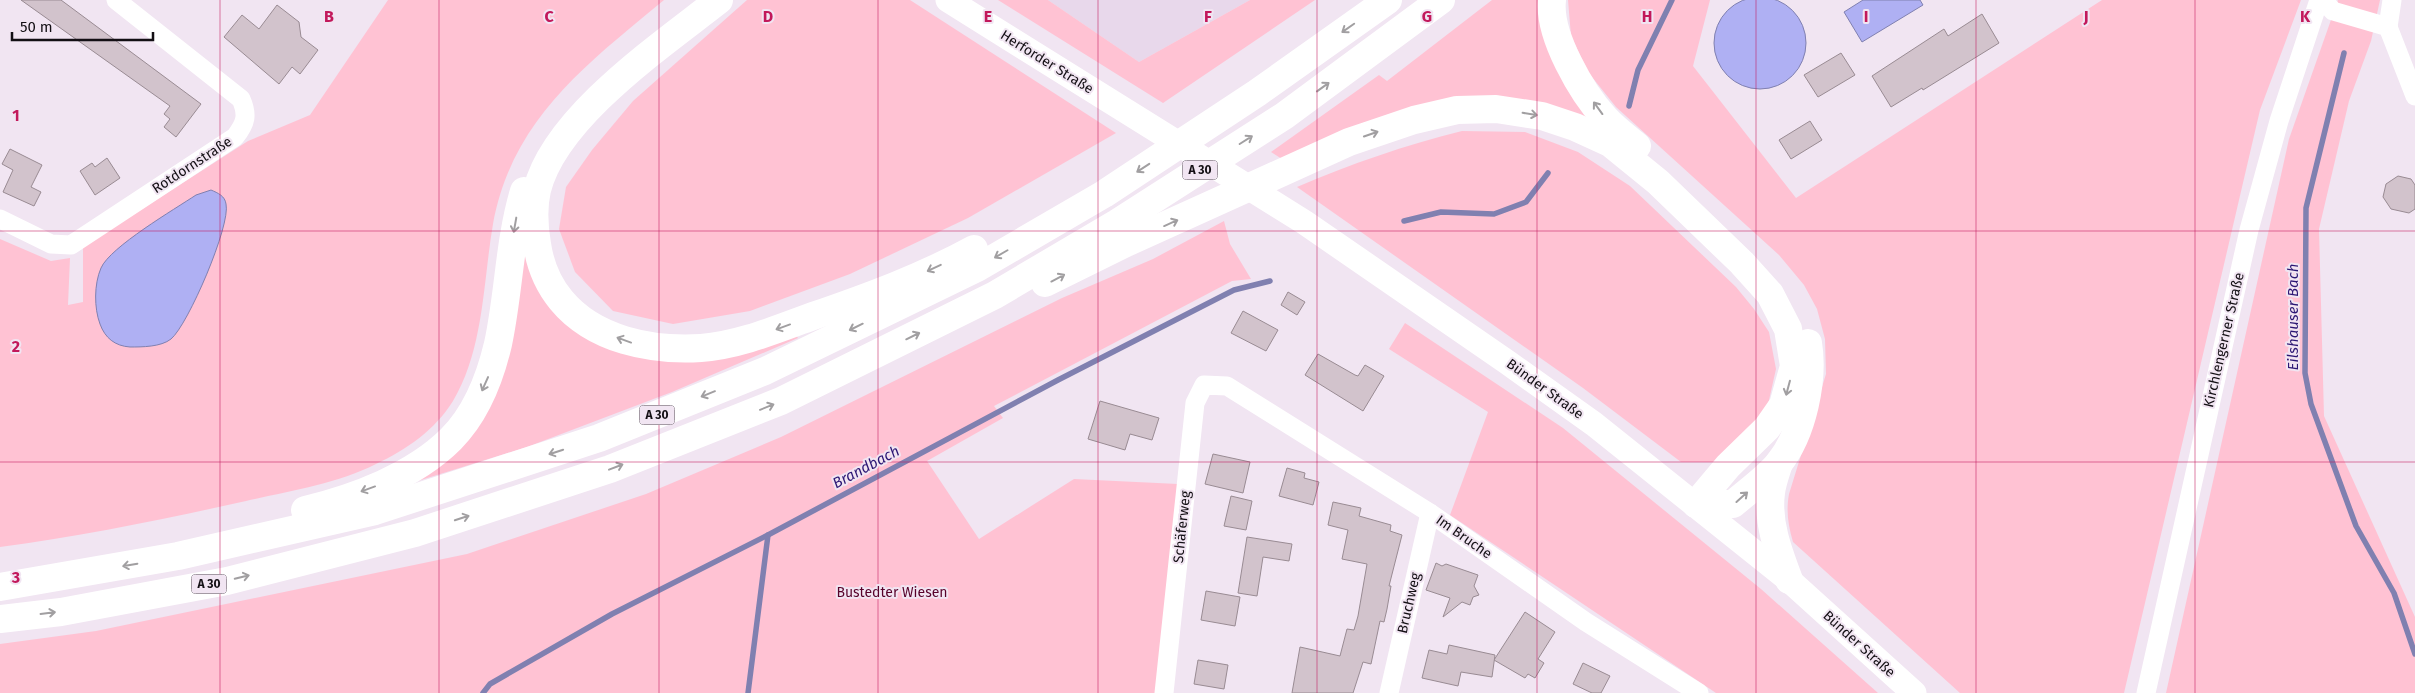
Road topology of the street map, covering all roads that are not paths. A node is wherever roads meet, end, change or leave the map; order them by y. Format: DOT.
graph roads {
  1 [pos="116,0"];
  2 [pos="693,0"];
  3 [pos="719,0"];
  4 [pos="948,0"];
  5 [pos="1388,0"];
  6 [pos="1441,0"];
  7 [pos="1552,0"];
  8 [pos="2319,0"];
  9 [pos="2323,0"];
  10 [pos="2392,0"];
  11 [pos="2388,27"];
  12 [pos="2415,96"];
  13 [pos="1147,123"];
  14 [pos="1104,194"];
  15 [pos="0,219"];
  16 [pos="1121,233"];
  17 [pos="1226,386"];
  18 [pos="1779,463"];
  19 [pos="1696,504"];
  20 [pos="1430,514"];
  21 [pos="178,556"];
  22 [pos="1789,580"];
  23 [pos="0,587"];
  24 [pos="0,619"];
  25 [pos="2146,690"];
  26 [pos="1164,693"];
  27 [pos="1389,693"];
  28 [pos="1699,693"];
  29 [pos="1914,693"];
  1 -- 15 [label="street, Rotdornstraße"];
  2 -- 21 [label="highway, one-way"];
  14 -- 3 [label="highway, one-way"];
  4 -- 13 [label="main road, Herforder Straße"];
  5 -- 14 [label="highway, A 30, one-way"];
  16 -- 6 [label="highway, A 30, one-way"];
  18 -- 7 [label="highway, one-way"];
  8 -- 25 [label="street, Kirchlengerner Straße"];
  9 -- 11 [label="street"];
  10 -- 11 [label="street"];
  11 -- 12 [label="street"];
  13 -- 19 [label="main road, Bünder Straße"];
  14 -- 21 [label="highway, A 30, one-way"];
  16 -- 19 [label="highway, one-way"];
  24 -- 16 [label="highway, A 30, one-way"];
  17 -- 20 [label="street, Im Bruche"];
  17 -- 26 [label="street, Schäferweg"];
  19 -- 18 [label="highway, one-way"];
  18 -- 22 [label="highway"];
  19 -- 22 [label="main road, Bünder Straße"];
  20 -- 27 [label="street, Bruchweg"];
  20 -- 28 [label="street, Im Bruche"];
  21 -- 23 [label="highway, A 30, one-way"];
  22 -- 29 [label="main road, Bünder Straße"];
}
